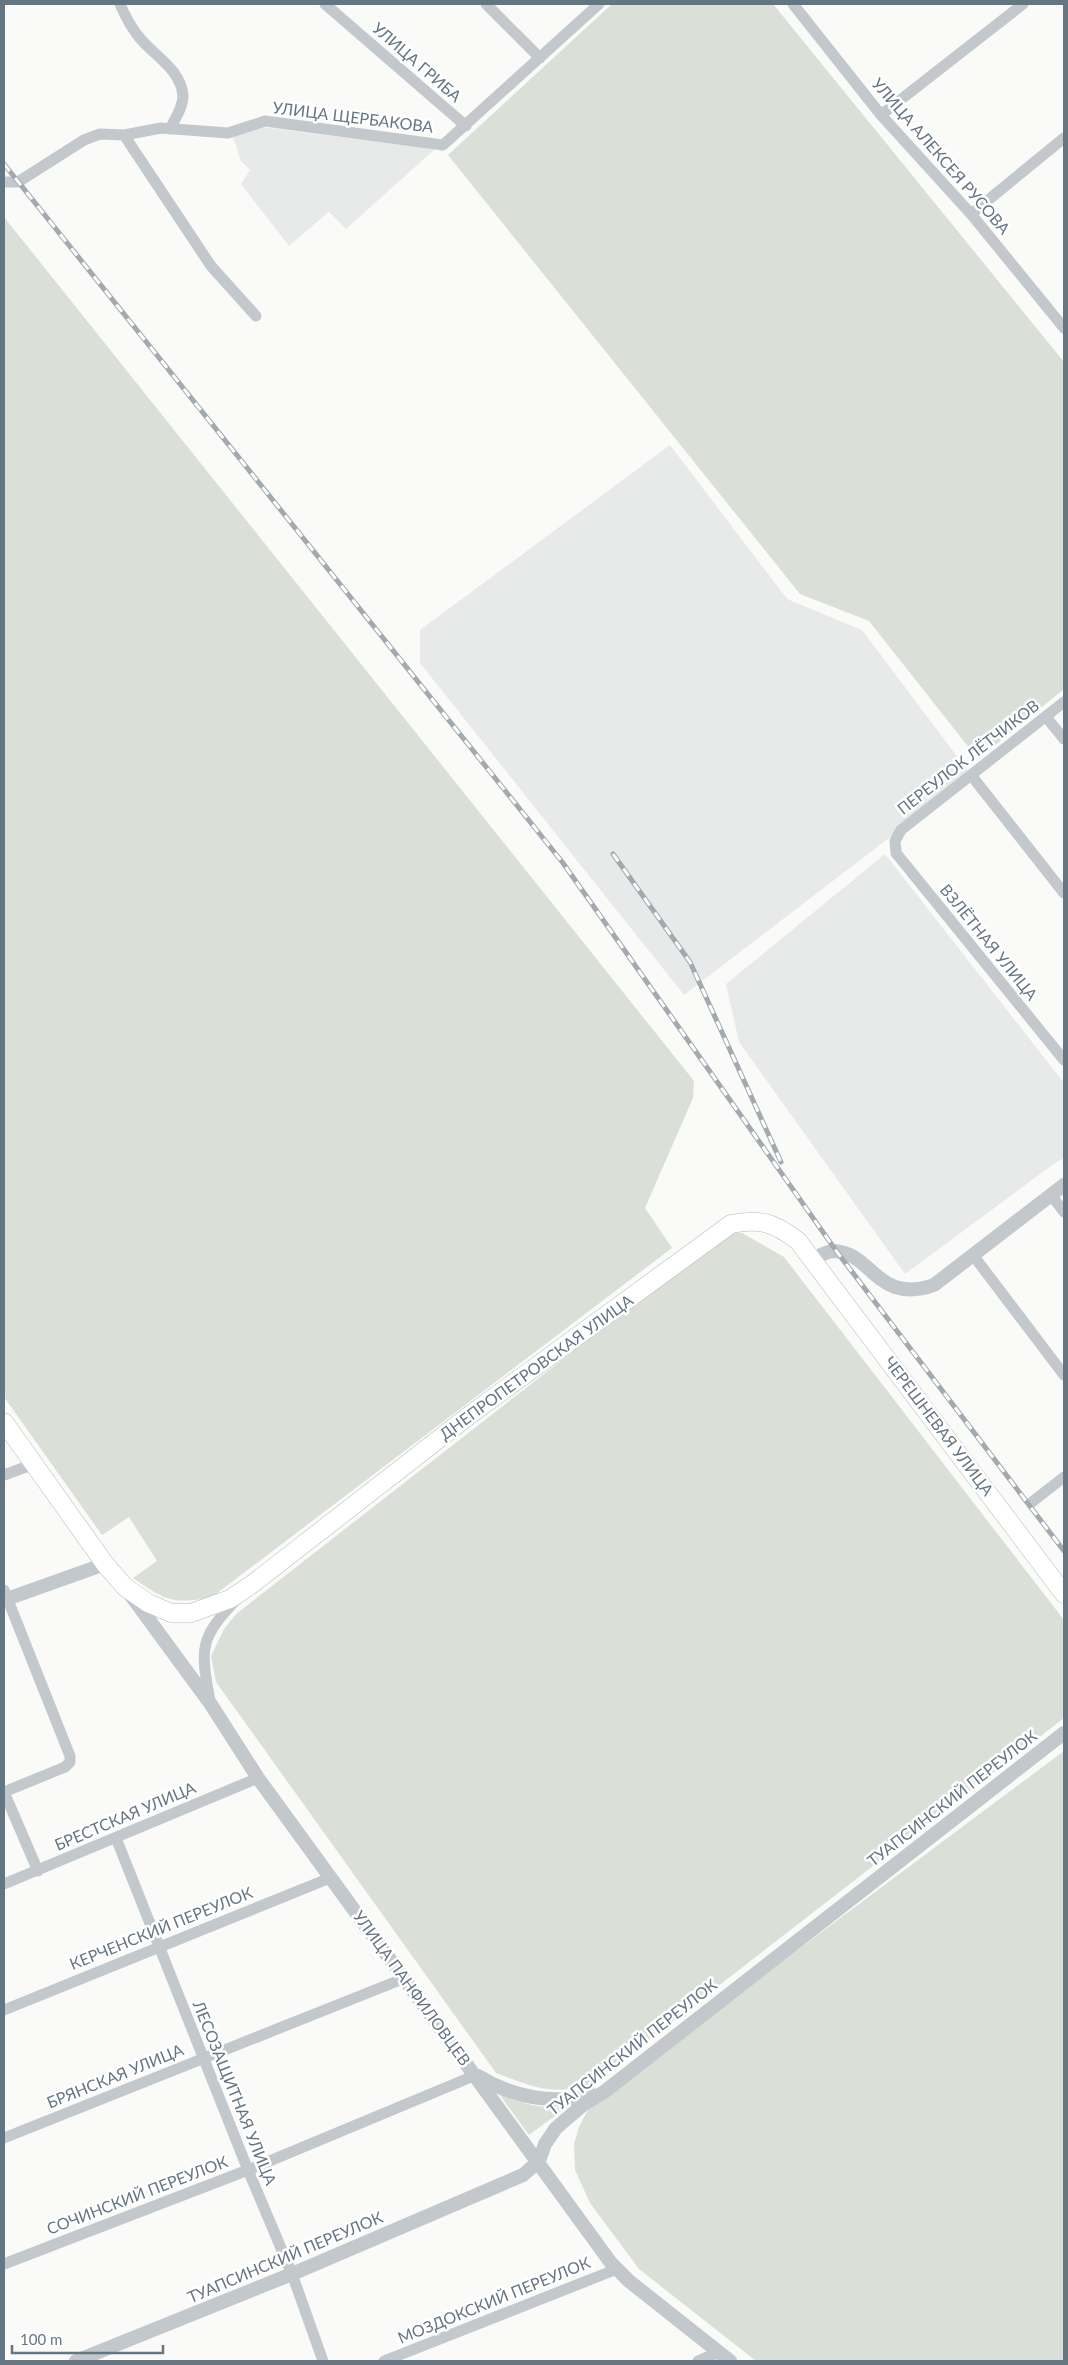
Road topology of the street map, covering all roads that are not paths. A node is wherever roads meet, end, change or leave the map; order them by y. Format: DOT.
graph roads {
  1 [pos="120,4"];
  2 [pos="325,4"];
  3 [pos="486,4"];
  4 [pos="599,4"];
  5 [pos="793,4"];
  6 [pos="1023,4"];
  7 [pos="540,58"];
  8 [pos="881,115"];
  9 [pos="466,126"];
  10 [pos="170,129"];
  11 [pos="124,135"];
  12 [pos="1064,138"];
  13 [pos="4,182"];
  14 [pos="971,214"];
  15 [pos="256,316"];
  16 [pos="1064,328"];
  17 [pos="1064,702"];
  18 [pos="1046,717"];
  19 [pos="1064,740"];
  20 [pos="971,774"];
  21 [pos="895,841"];
  22 [pos="1064,893"];
  23 [pos="1064,1060"];
  24 [pos="1064,1185"];
  25 [pos="1051,1195"];
  26 [pos="1064,1212"];
  27 [pos="973,1255"];
  28 [pos="812,1259"];
  29 [pos="1064,1376"];
  30 [pos="4,1422"];
  31 [pos="34,1464"];
  32 [pos="4,1475"];
  33 [pos="1064,1477"];
  34 [pos="1032,1502"];
  35 [pos="105,1564"];
  36 [pos="251,1585"];
  37 [pos="125,1587"];
  38 [pos="1064,1594"];
  39 [pos="5,1596"];
  40 [pos="210,1703"];
  41 [pos="1064,1734"];
  42 [pos="258,1778"];
  43 [pos="4,1792"];
  44 [pos="116,1838"];
  45 [pos="38,1871"];
  46 [pos="330,1878"];
  47 [pos="4,1884"];
  48 [pos="159,1946"];
  49 [pos="405,1978"];
  50 [pos="4,2010"];
  51 [pos="203,2058"];
  52 [pos="476,2075"];
  53 [pos="604,2092"];
  54 [pos="4,2138"];
  55 [pos="539,2161"];
  56 [pos="248,2170"];
  57 [pos="4,2264"];
  58 [pos="617,2269"];
  59 [pos="292,2274"];
  60 [pos="725,2357"];
  61 [pos="76,2361"];
  62 [pos="323,2361"];
  63 [pos="384,2361"];
  64 [pos="698,2361"];
  1 -- 10 [label="street"];
  2 -- 9 [label="street, УЛИЦА ГРИБА"];
  3 -- 7 [label="street"];
  4 -- 7 [label="street, УЛИЦА ЩЕРБАКОВА"];
  5 -- 8 [label="street, УЛИЦА АЛЕКСЕЯ РУСОВА"];
  6 -- 8 [label="street"];
  7 -- 9 [label="street, УЛИЦА ЩЕРБАКОВА"];
  8 -- 14 [label="street, УЛИЦА АЛЕКСЕЯ РУСОВА"];
  9 -- 10 [label="street, УЛИЦА ЩЕРБАКОВА"];
  10 -- 11 [label="street, УЛИЦА ЩЕРБАКОВА"];
  11 -- 13 [label="street, УЛИЦА ЩЕРБАКОВА"];
  11 -- 15 [label="street"];
  12 -- 14 [label="street"];
  14 -- 16 [label="street, УЛИЦА АЛЕКСЕЯ РУСОВА"];
  17 -- 18 [label="street, ПЕРЕУЛОК ЛЁТЧИКОВ"];
  18 -- 19 [label="street"];
  18 -- 20 [label="street, ПЕРЕУЛОК ЛЁТЧИКОВ"];
  20 -- 21 [label="street, ПЕРЕУЛОК ЛЁТЧИКОВ"];
  20 -- 22 [label="street"];
  21 -- 23 [label="street, ВЗЛЁТНАЯ УЛИЦА"];
  24 -- 25 [label="street"];
  25 -- 26 [label="street"];
  25 -- 27 [label="street"];
  27 -- 28 [label="street"];
  27 -- 29 [label="street"];
  28 -- 36 [label="main road, ДНЕПРОПЕТРОВСКАЯ УЛИЦА"];
  28 -- 38 [label="main road, ЧЕРЕШНЕВАЯ УЛИЦА"];
  30 -- 31 [label="main road"];
  31 -- 32 [label="street"];
  31 -- 35 [label="main road"];
  33 -- 34 [label="street"];
  35 -- 37 [label="main road, ДНЕПРОПЕТРОВСКАЯ УЛИЦА"];
  35 -- 39 [label="street"];
  36 -- 37 [label="main road, ДНЕПРОПЕТРОВСКАЯ УЛИЦА"];
  36 -- 40 [label="street"];
  37 -- 40 [label="street, УЛИЦА ПАНФИЛОВЦЕВ"];
  39 -- 43 [label="street"];
  40 -- 42 [label="street, УЛИЦА ПАНФИЛОВЦЕВ"];
  41 -- 53 [label="street, ТУАПСИНСКИЙ ПЕРЕУЛОК"];
  42 -- 44 [label="street, БРЕСТСКАЯ УЛИЦА"];
  42 -- 46 [label="street, УЛИЦА ПАНФИЛОВЦЕВ"];
  43 -- 45 [label="street"];
  44 -- 45 [label="street, БРЕСТСКАЯ УЛИЦА"];
  44 -- 48 [label="street, ЛЕСОЗАЩИТНАЯ УЛИЦА"];
  45 -- 47 [label="street, БРЕСТСКАЯ УЛИЦА"];
  46 -- 48 [label="street, КЕРЧЕНСКИЙ ПЕРЕУЛОК"];
  46 -- 49 [label="street, УЛИЦА ПАНФИЛОВЦЕВ"];
  48 -- 50 [label="street, КЕРЧЕНСКИЙ ПЕРЕУЛОК"];
  48 -- 51 [label="street, ЛЕСОЗАЩИТНАЯ УЛИЦА"];
  49 -- 51 [label="street, БРЯНСКАЯ УЛИЦА"];
  49 -- 52 [label="street, УЛИЦА ПАНФИЛОВЦЕВ"];
  51 -- 54 [label="street, БРЯНСКАЯ УЛИЦА"];
  51 -- 56 [label="street, ЛЕСОЗАЩИТНАЯ УЛИЦА"];
  52 -- 53 [label="street"];
  52 -- 55 [label="street, УЛИЦА ПАНФИЛОВЦЕВ"];
  52 -- 56 [label="street, СОЧИНСКИЙ ПЕРЕУЛОК"];
  53 -- 55 [label="street, ТУАПСИНСКИЙ ПЕРЕУЛОК"];
  55 -- 58 [label="street, УЛИЦА ПАНФИЛОВЦЕВ"];
  55 -- 59 [label="street, ТУАПСИНСКИЙ ПЕРЕУЛОК"];
  56 -- 57 [label="street, СОЧИНСКИЙ ПЕРЕУЛОК"];
  56 -- 59 [label="street, ЛЕСОЗАЩИТНАЯ УЛИЦА"];
  58 -- 60 [label="street, УЛИЦА ПАНФИЛОВЦЕВ"];
  58 -- 63 [label="street, МОЗДОКСКИЙ ПЕРЕУЛОК"];
  59 -- 61 [label="street, ТУАПСИНСКИЙ ПЕРЕУЛОК"];
  59 -- 62 [label="street, ЛЕСОЗАЩИТНАЯ УЛИЦА"];
  60 -- 64 [label="street"];
}
